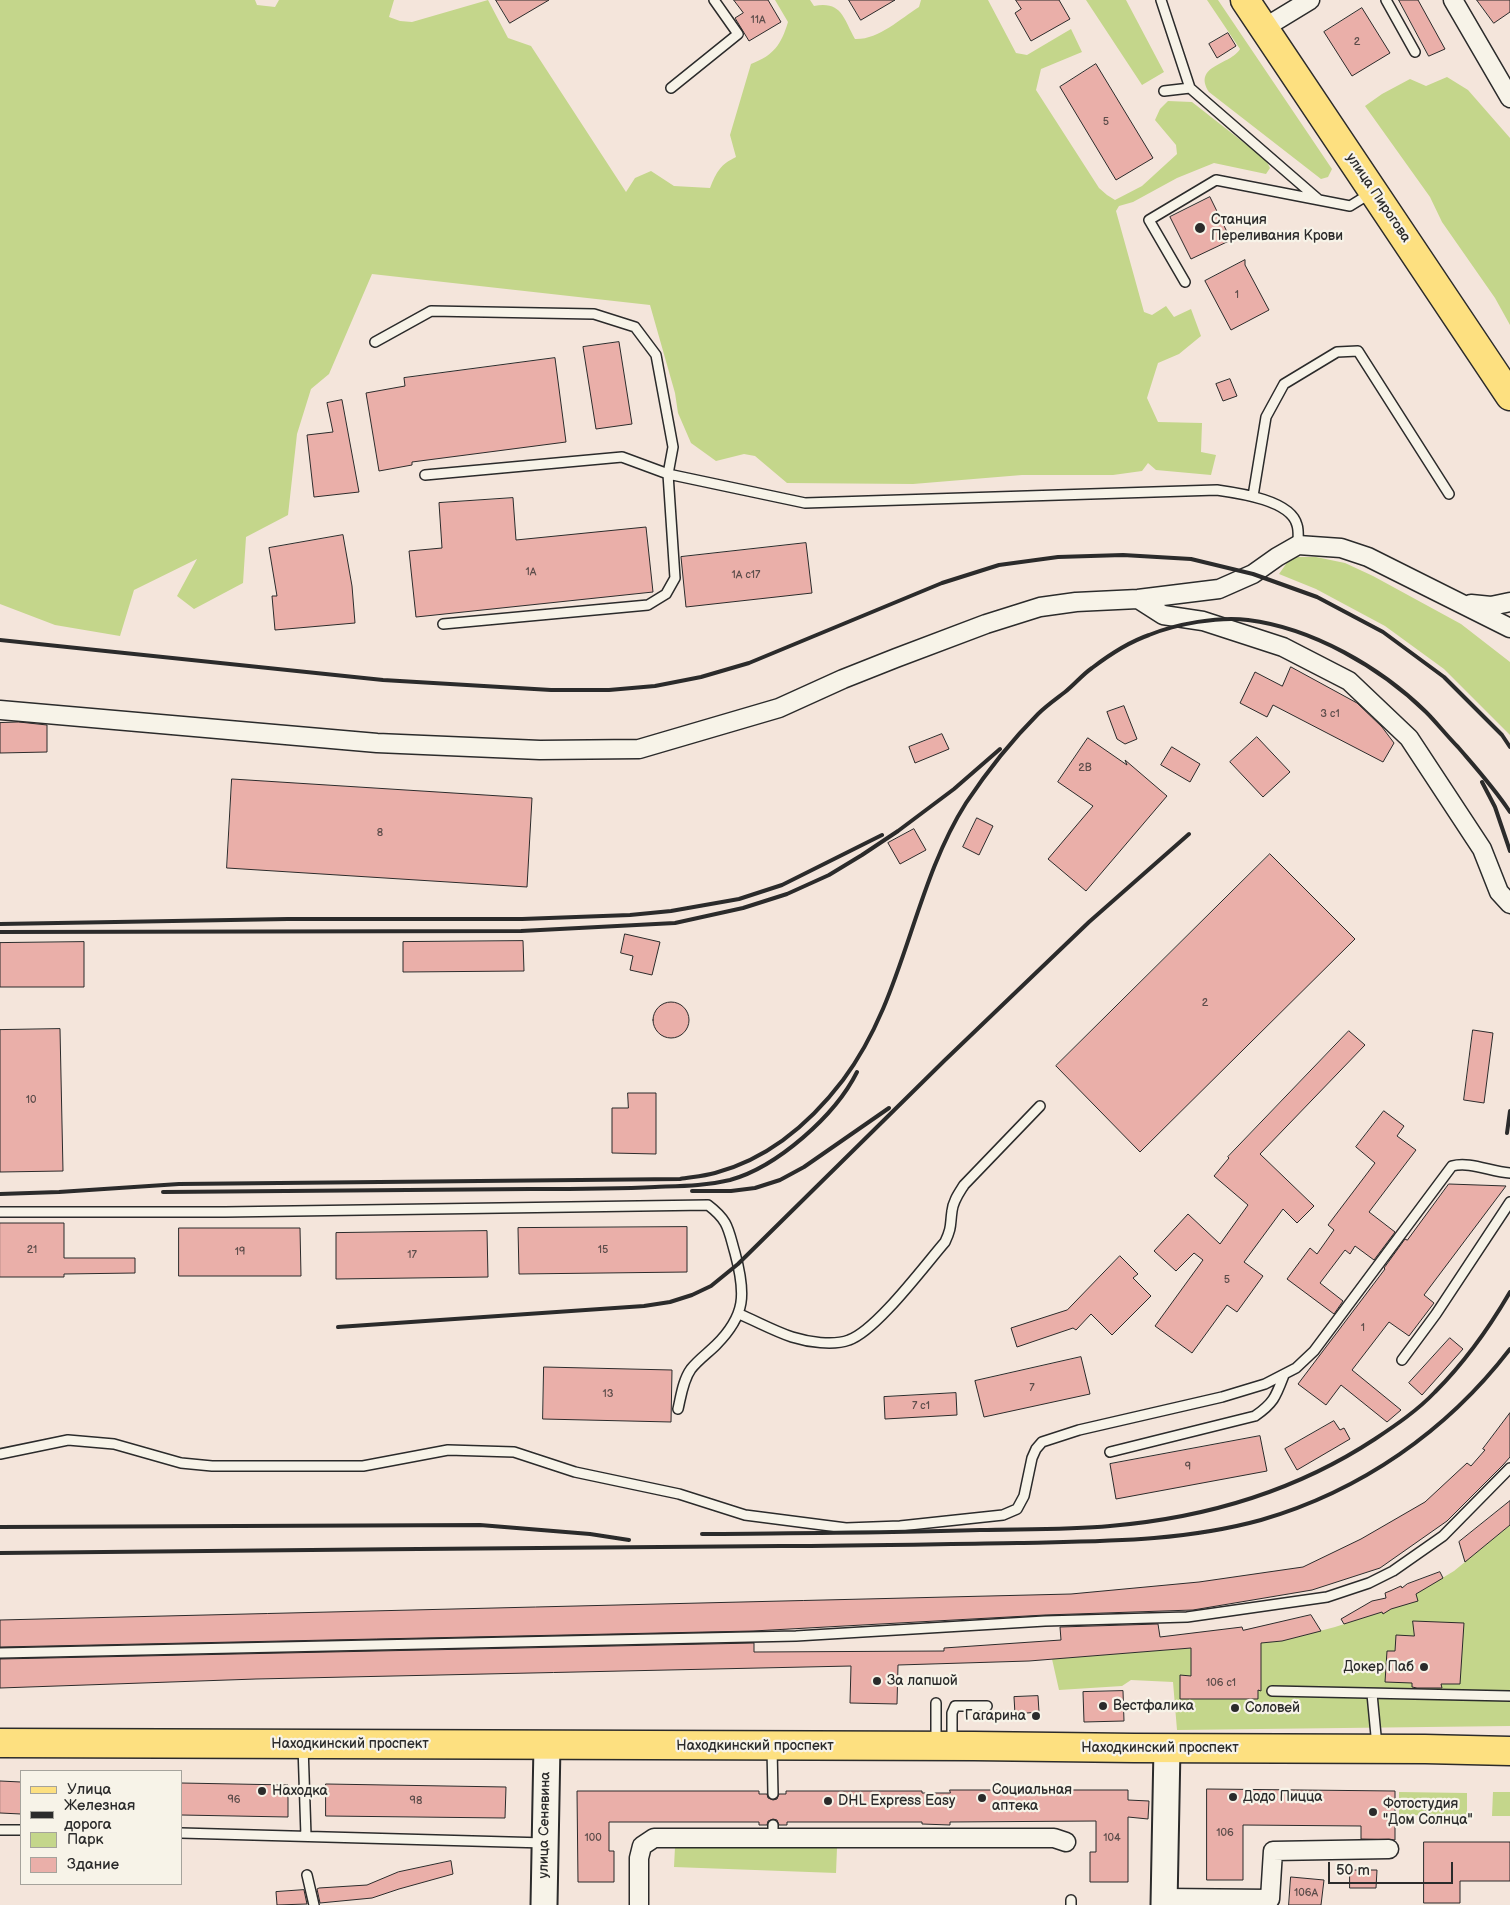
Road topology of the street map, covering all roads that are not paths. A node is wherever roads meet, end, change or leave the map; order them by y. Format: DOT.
graph roads {
  1 [pos="714,0"];
  2 [pos="1161,0"];
  3 [pos="1245,0"];
  4 [pos="1310,0"];
  5 [pos="1386,0"];
  6 [pos="1453,0"];
  7 [pos="1264,28"];
  8 [pos="1415,52"];
  9 [pos="671,88"];
  10 [pos="1190,88"];
  11 [pos="1164,91"];
  12 [pos="1510,98"];
  13 [pos="1373,191"];
  14 [pos="1319,200"];
  15 [pos="1185,282"];
  16 [pos="375,342"];
  17 [pos="1510,396"];
  18 [pos="668,474"];
  19 [pos="425,475"];
  20 [pos="1449,494"];
  21 [pos="1253,496"];
  22 [pos="1298,545"];
  23 [pos="1446,596"];
  24 [pos="1138,599"];
  25 [pos="1510,602"];
  26 [pos="443,624"];
  27 [pos="1510,628"];
  28 [pos="0,710"];
  29 [pos="1510,904"];
  30 [pos="1040,1106"];
  31 [pos="1510,1173"];
  32 [pos="1510,1202"];
  33 [pos="0,1212"];
  34 [pos="739,1314"];
  35 [pos="1402,1360"];
  36 [pos="1284,1375"];
  37 [pos="678,1409"];
  38 [pos="1110,1452"];
  39 [pos="0,1454"];
  40 [pos="1510,1468"];
  41 [pos="0,1653"];
  42 [pos="1272,1691"];
  43 [pos="1372,1694"];
  44 [pos="1510,1696"];
  45 [pos="936,1704"];
  46 [pos="987,1706"];
  47 [pos="0,1743"];
  48 [pos="303,1744"];
  49 [pos="547,1744"];
  50 [pos="772,1746"];
  51 [pos="944,1746"];
  52 [pos="1166,1748"];
  53 [pos="1377,1748"];
  54 [pos="1510,1751"];
  55 [pos="773,1794"];
  56 [pos="0,1830"];
  57 [pos="20,1830"];
  58 [pos="182,1834"];
  59 [pos="306,1836"];
  60 [pos="1066,1842"];
  61 [pos="545,1843"];
  62 [pos="1389,1849"];
  63 [pos="307,1875"];
  64 [pos="1164,1902"];
  65 [pos="1270,1902"];
  66 [pos="314,1905"];
  67 [pos="544,1905"];
  68 [pos="639,1905"];
  1 -- 9 [label="lane"];
  2 -- 10 [label="lane"];
  3 -- 7 [label="main road, улица Пирогова"];
  4 -- 7 [label="street"];
  5 -- 8 [label="lane"];
  6 -- 12 [label="street"];
  7 -- 13 [label="main road, улица Пирогова"];
  10 -- 11 [label="lane"];
  10 -- 14 [label="lane"];
  13 -- 14 [label="lane"];
  13 -- 17 [label="main road, улица Пирогова"];
  14 -- 15 [label="lane"];
  16 -- 18 [label="lane"];
  18 -- 19 [label="lane"];
  18 -- 21 [label="lane"];
  18 -- 26 [label="lane"];
  20 -- 21 [label="lane"];
  21 -- 22 [label="lane"];
  22 -- 23 [label="street"];
  22 -- 24 [label="street"];
  23 -- 25 [label="street"];
  23 -- 27 [label="street"];
  24 -- 28 [label="street"];
  24 -- 29 [label="street"];
  30 -- 34 [label="lane"];
  31 -- 36 [label="lane"];
  32 -- 35 [label="lane"];
  33 -- 34 [label="lane"];
  34 -- 37 [label="lane"];
  36 -- 38 [label="lane"];
  36 -- 39 [label="lane"];
  40 -- 41 [label="lane"];
  42 -- 43 [label="lane"];
  43 -- 44 [label="lane"];
  43 -- 53 [label="lane"];
  45 -- 51 [label="lane"];
  46 -- 51 [label="lane"];
  47 -- 48 [label="main road, Находкинский проспект"];
  48 -- 49 [label="main road, Находкинский проспект"];
  48 -- 59 [label="lane"];
  49 -- 50 [label="main road, Находкинский проспект"];
  49 -- 61 [label="street, улица Сенявина"];
  50 -- 51 [label="main road, Находкинский проспект"];
  50 -- 55 [label="lane"];
  51 -- 52 [label="main road, Находкинский проспект"];
  52 -- 53 [label="main road, Находкинский проспект"];
  52 -- 64 [label="street"];
  53 -- 54 [label="main road, Находкинский проспект"];
  56 -- 57 [label="lane"];
  58 -- 59 [label="lane"];
  59 -- 61 [label="lane"];
  60 -- 68 [label="street"];
  61 -- 67 [label="street, улица Сенявина"];
  62 -- 65 [label="street"];
  63 -- 66 [label="lane"];
  64 -- 65 [label="street"];
}
